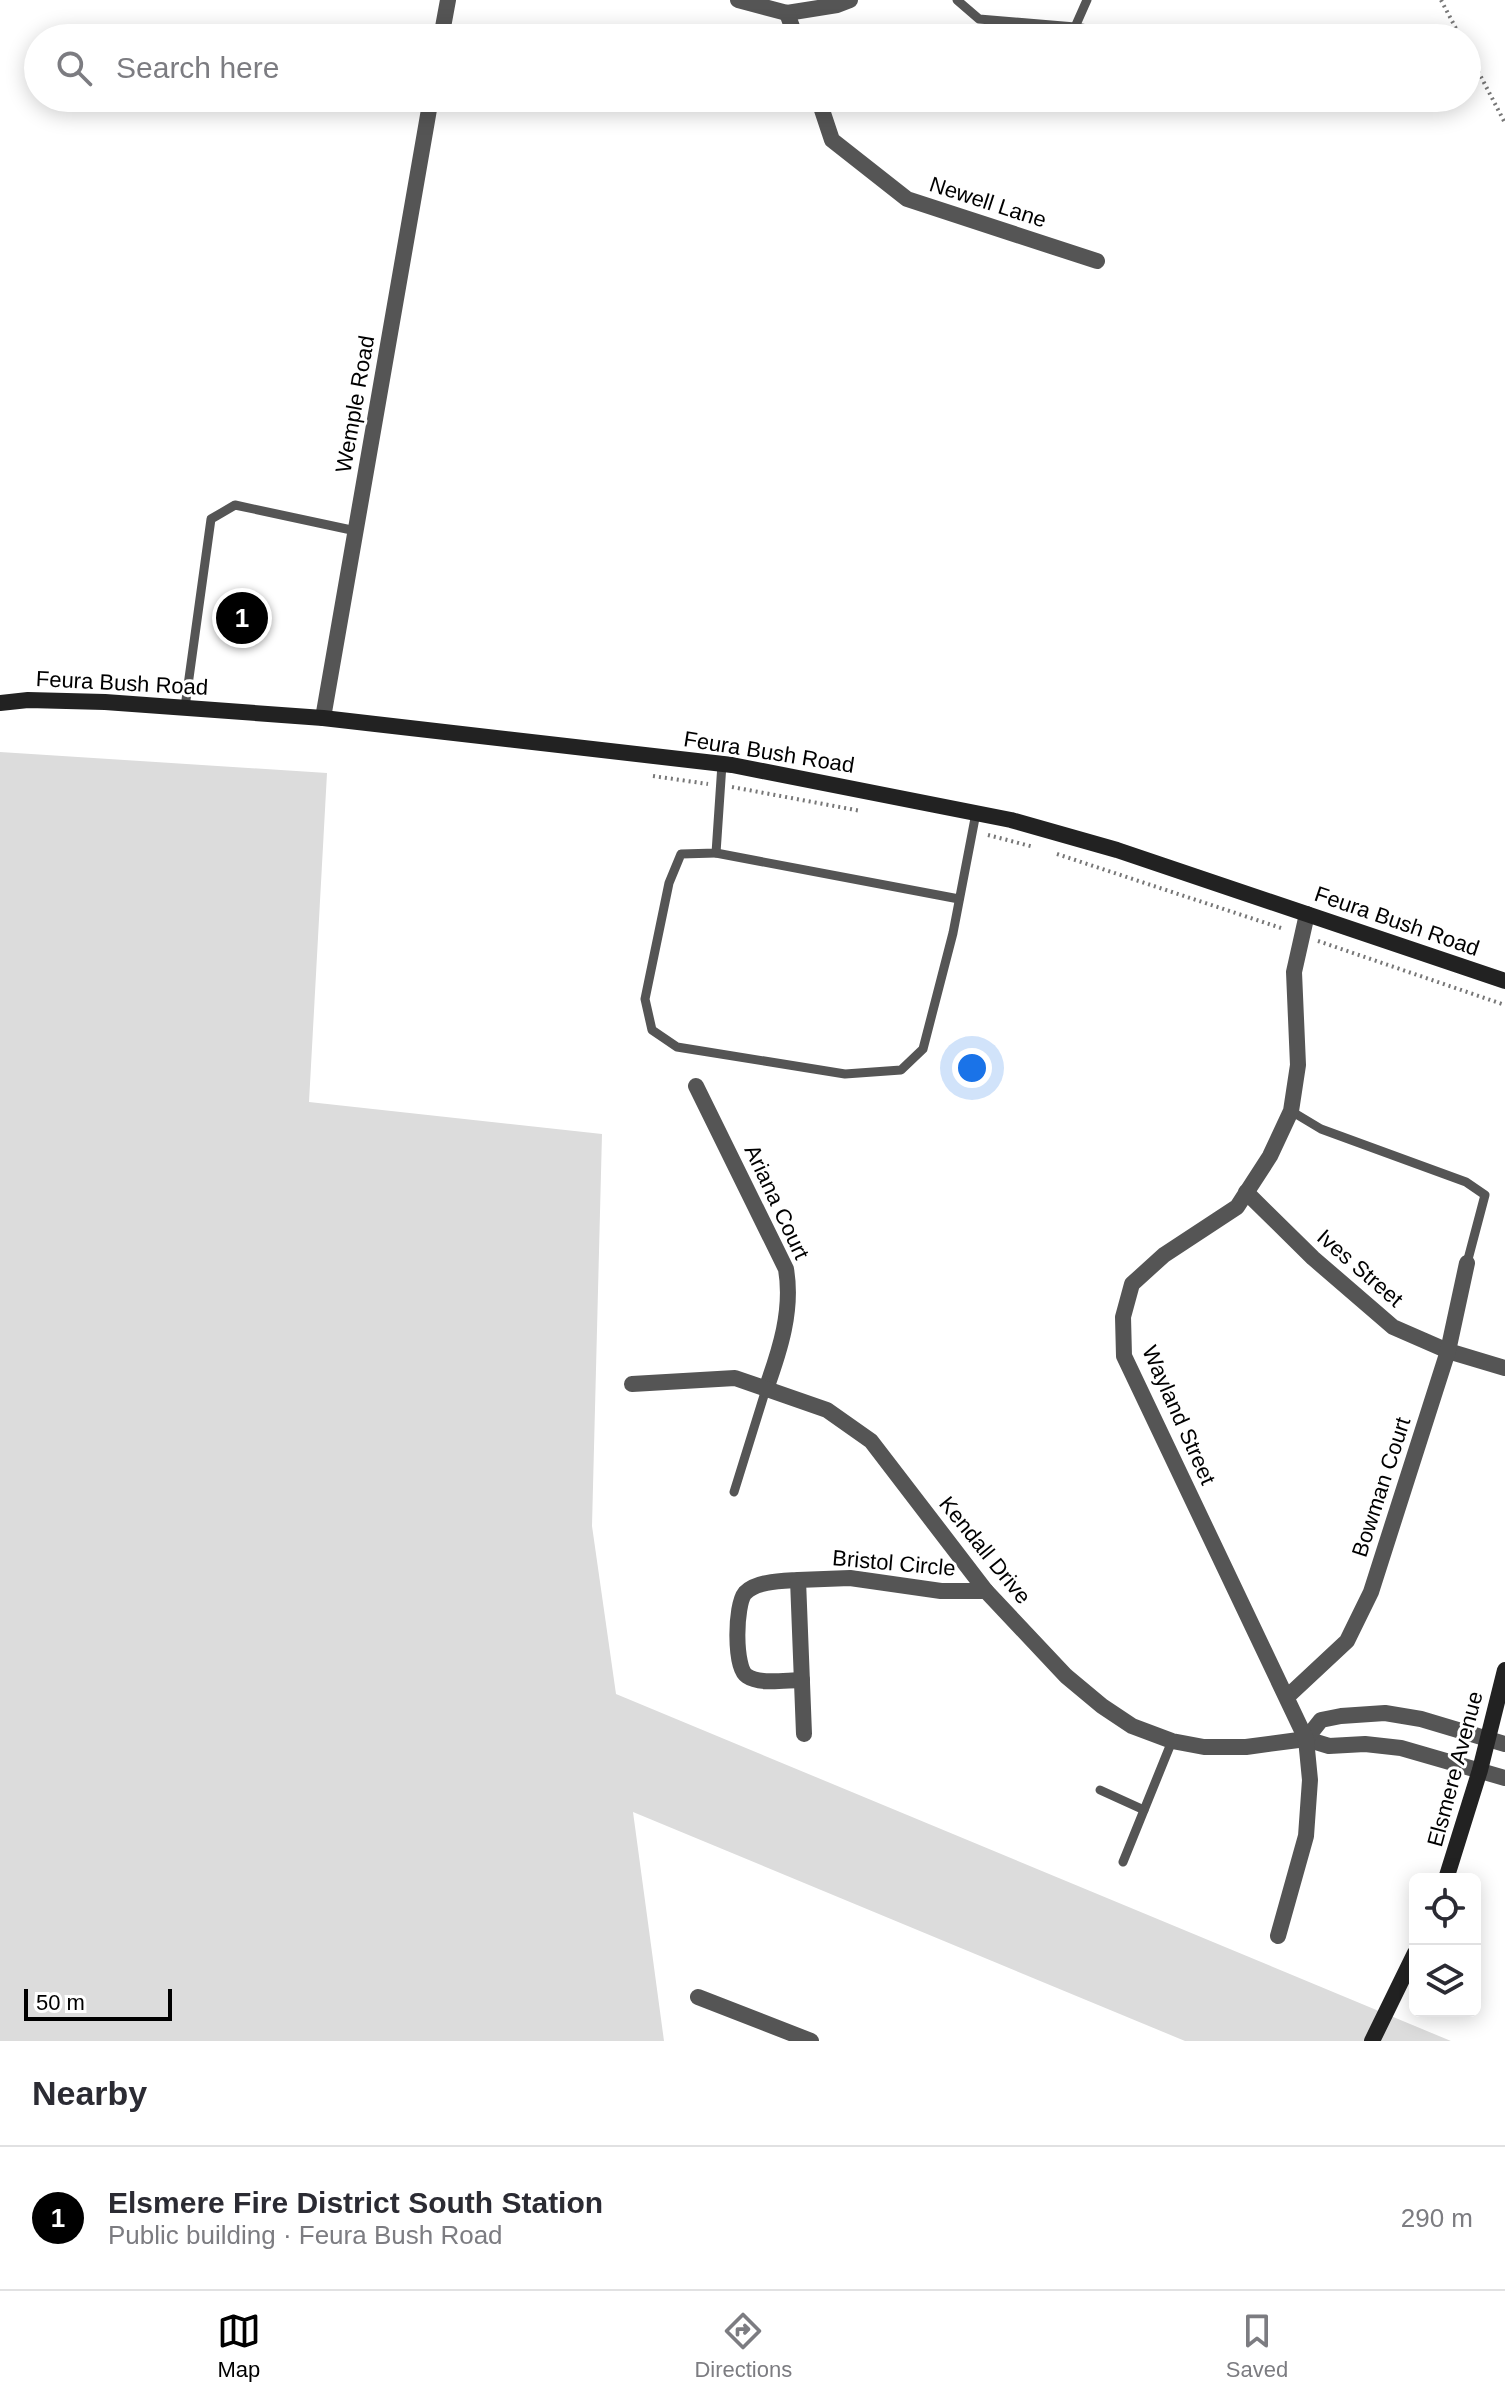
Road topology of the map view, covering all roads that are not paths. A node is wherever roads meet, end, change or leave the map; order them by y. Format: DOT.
graph roads {
  1 [pos="448,0"];
  2 [pos="738,0"];
  3 [pos="850,0"];
  4 [pos="957,0"];
  5 [pos="1087,0"];
  6 [pos="787,13"];
  7 [pos="444,24"];
  8 [pos="791,24"];
  9 [pos="1039,24"];
  10 [pos="1076,24"];
  11 [pos="429,112"];
  12 [pos="823,112"];
  13 [pos="1097,261"];
  14 [pos="356,531"];
  15 [pos="0,703"];
  16 [pos="185,707"];
  17 [pos="323,718"];
  18 [pos="722,764"];
  19 [pos="976,813"];
  20 [pos="716,853"];
  21 [pos="959,899"];
  22 [pos="1307,914"];
  23 [pos="1505,981"];
  24 [pos="696,1086"];
  25 [pos="1291,1111"];
  26 [pos="1246,1192"];
  27 [pos="1467,1263"];
  28 [pos="1448,1351"];
  29 [pos="1505,1368"];
  30 [pos="632,1384"];
  31 [pos="766,1389"];
  32 [pos="734,1492"];
  33 [pos="798,1580"];
  34 [pos="986,1591"];
  35 [pos="1505,1670"];
  36 [pos="802,1680"];
  37 [pos="1287,1697"];
  38 [pos="804,1734"];
  39 [pos="1306,1739"];
  40 [pos="1172,1741"];
  41 [pos="1497,1741"];
  42 [pos="1480,1770"];
  43 [pos="1505,1778"];
  44 [pos="1100,1790"];
  45 [pos="1144,1810"];
  46 [pos="1123,1862"];
  47 [pos="1448,1873"];
  48 [pos="1278,1936"];
  49 [pos="1409,1965"];
  50 [pos="698,1997"];
  51 [pos="811,2041"];
  52 [pos="1372,2041"];
  1 -- 7 [label="street"];
  2 -- 6 [label="street"];
  3 -- 6 [label="street"];
  4 -- 9 [label="lane"];
  5 -- 10 [label="lane"];
  6 -- 8 [label="street"];
  11 -- 14 [label="street, Wemple Road"];
  12 -- 13 [label="street, Newell Lane"];
  14 -- 16 [label="lane"];
  14 -- 17 [label="street, Wemple Road"];
  15 -- 16 [label="main road, Feura Bush Road"];
  16 -- 17 [label="main road, Feura Bush Road"];
  17 -- 18 [label="main road, Feura Bush Road"];
  18 -- 19 [label="main road, Feura Bush Road"];
  18 -- 20 [label="lane"];
  19 -- 21 [label="lane"];
  19 -- 22 [label="main road, Feura Bush Road"];
  20 -- 21 [label="lane"];
  20 -- 21 [label="lane"];
  22 -- 23 [label="main road, Feura Bush Road"];
  22 -- 25 [label="street, Wayland Street"];
  24 -- 31 [label="street, Ariana Court"];
  25 -- 26 [label="street, Wayland Street"];
  25 -- 27 [label="lane"];
  26 -- 28 [label="street, Ives Street"];
  26 -- 37 [label="street, Wayland Street"];
  27 -- 28 [label="street, Bowman Court"];
  28 -- 29 [label="street, Ives Street"];
  28 -- 37 [label="street, Bowman Court"];
  30 -- 31 [label="street, Kendall Drive"];
  31 -- 32 [label="lane"];
  31 -- 34 [label="street, Kendall Drive"];
  33 -- 34 [label="street, Bristol Circle"];
  33 -- 36 [label="street"];
  33 -- 36 [label="street, Bristol Circle"];
  34 -- 40 [label="street, Kendall Drive"];
  35 -- 41 [label="main road, Elsmere Avenue"];
  36 -- 38 [label="street"];
  37 -- 39 [label="street, Wayland Street"];
  39 -- 40 [label="street, Kendall Drive"];
  39 -- 41 [label="street, Kendall Drive"];
  39 -- 42 [label="street, Kendall Drive"];
  39 -- 48 [label="street, Wayland Street"];
  40 -- 45 [label="lane"];
  41 -- 42 [label="main road, Elsmere Avenue"];
  42 -- 43 [label="street, Kendall Drive"];
  42 -- 47 [label="main road, Elsmere Avenue"];
  44 -- 45 [label="lane"];
  45 -- 46 [label="lane"];
  49 -- 52 [label="main road"];
  50 -- 51 [label="street"];
}
